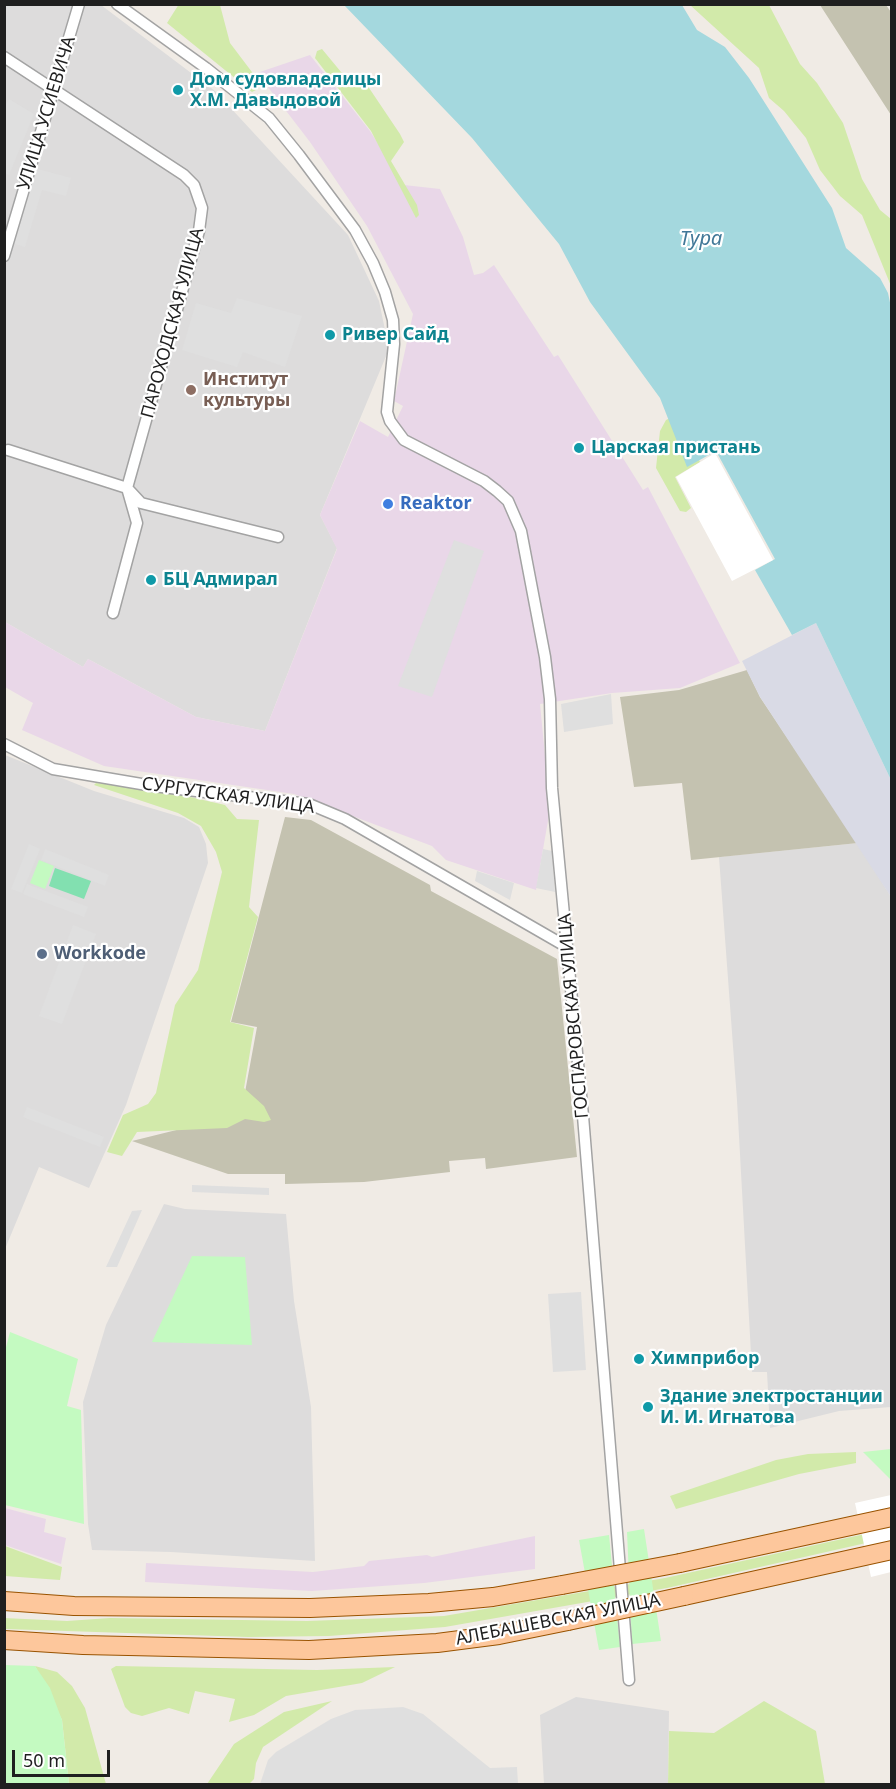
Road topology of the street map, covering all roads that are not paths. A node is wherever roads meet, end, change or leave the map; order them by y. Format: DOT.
graph roads {
  1 [pos="79,4"];
  2 [pos="117,4"];
  3 [pos="4,57"];
  4 [pos="54,89"];
  5 [pos="4,256"];
  6 [pos="8,450"];
  7 [pos="127,488"];
  8 [pos="278,537"];
  9 [pos="114,613"];
  10 [pos="4,744"];
  11 [pos="567,947"];
  12 [pos="891,1517"];
  13 [pos="891,1550"];
  14 [pos="4,1601"];
  15 [pos="48,1603"];
  16 [pos="4,1612"];
  17 [pos="7,1639"];
  18 [pos="629,1680"];
  1 -- 4 [label="street, УЛИЦА УСИЕВИЧА"];
  2 -- 11 [label="street, ГОСПАРОВСКАЯ УЛИЦА"];
  3 -- 4 [label="street, ПАРОХОДСКАЯ УЛИЦА"];
  4 -- 5 [label="street, УЛИЦА УСИЕВИЧА"];
  4 -- 7 [label="street, ПАРОХОДСКАЯ УЛИЦА"];
  6 -- 7 [label="street"];
  7 -- 8 [label="street"];
  7 -- 9 [label="street"];
  10 -- 11 [label="street, СУРГУТСКАЯ УЛИЦА"];
  11 -- 18 [label="street, ГОСПАРОВСКАЯ УЛИЦА"];
  12 -- 15 [label="main road, АЛЕБАШЕВСКАЯ УЛИЦА, bridge"];
  13 -- 17 [label="main road, АЛЕБАШЕВСКАЯ УЛИЦА, bridge"];
  14 -- 15 [label="main road, АЛЕБАШЕВСКАЯ УЛИЦА"];
  15 -- 16 [label="main road"];
}
